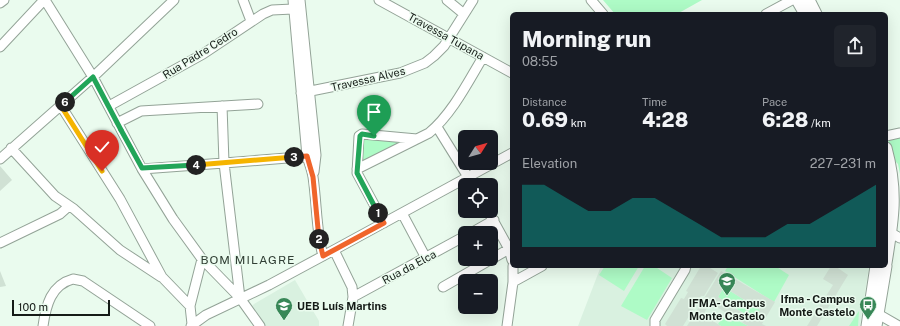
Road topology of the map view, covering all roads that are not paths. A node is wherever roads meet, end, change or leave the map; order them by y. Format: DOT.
graph roads {
  1 [pos="4,0"];
  2 [pos="45,0"];
  3 [pos="174,0"];
  4 [pos="244,0"];
  5 [pos="300,0"];
  6 [pos="379,0"];
  7 [pos="448,0"];
  8 [pos="473,0"];
  9 [pos="591,0"];
  10 [pos="792,0"];
  11 [pos="797,0"];
  12 [pos="809,0"];
  13 [pos="0,3"];
  14 [pos="293,4"];
  15 [pos="601,12"];
  16 [pos="770,12"];
  17 [pos="804,12"];
  18 [pos="815,12"];
  19 [pos="464,14"];
  20 [pos="251,21"];
  21 [pos="449,38"];
  22 [pos="0,47"];
  23 [pos="483,57"];
  24 [pos="510,72"];
  25 [pos="93,77"];
  26 [pos="305,93"];
  27 [pos="258,104"];
  28 [pos="61,106"];
  29 [pos="108,106"];
  30 [pos="222,106"];
  31 [pos="117,123"];
  32 [pos="436,127"];
  33 [pos="900,133"];
  34 [pos="888,136"];
  35 [pos="417,140"];
  36 [pos="11,148"];
  37 [pos="510,155"];
  38 [pos="312,156"];
  39 [pos="888,157"];
  40 [pos="0,159"];
  41 [pos="224,163"];
  42 [pos="142,168"];
  43 [pos="357,169"];
  44 [pos="469,178"];
  45 [pos="476,178"];
  46 [pos="458,187"];
  47 [pos="69,206"];
  48 [pos="402,213"];
  49 [pos="494,220"];
  50 [pos="384,223"];
  51 [pos="483,226"];
  52 [pos="895,236"];
  53 [pos="458,240"];
  54 [pos="0,243"];
  55 [pos="334,250"];
  56 [pos="506,250"];
  57 [pos="323,256"];
  58 [pos="510,257"];
  59 [pos="426,258"];
  60 [pos="202,259"];
  61 [pos="888,259"];
  62 [pos="513,268"];
  63 [pos="538,268"];
  64 [pos="686,268"];
  65 [pos="876,268"];
  66 [pos="886,268"];
  67 [pos="162,277"];
  68 [pos="513,282"];
  69 [pos="443,287"];
  70 [pos="353,297"];
  71 [pos="240,298"];
  72 [pos="190,306"];
  73 [pos="878,314"];
  74 [pos="191,325"];
  75 [pos="43,326"];
  76 [pos="150,326"];
  77 [pos="260,326"];
  78 [pos="348,326"];
  79 [pos="507,326"];
  80 [pos="655,326"];
  81 [pos="867,326"];
  82 [pos="876,326"];
  83 [pos="899,326"];
  1 -- 13 [label="street"];
  2 -- 22 [label="street"];
  2 -- 25 [label="street"];
  3 -- 25 [label="street"];
  4 -- 20 [label="street"];
  5 -- 26 [label="street"];
  6 -- 21 [label="street, Travessa Tupana"];
  7 -- 19 [label="street"];
  8 -- 19 [label="street, Travessa Alves"];
  9 -- 15 [label="street"];
  10 -- 16 [label="street"];
  11 -- 17 [label="main road"];
  12 -- 18 [label="main road"];
  14 -- 20 [label="street, Rua Padre Cedro"];
  14 -- 26 [label="street"];
  19 -- 21 [label="street, Travessa Alves"];
  20 -- 29 [label="street, Rua Padre Cedro"];
  21 -- 23 [label="street, Travessa Tupana"];
  21 -- 26 [label="street, Travessa Alves"];
  23 -- 24 [label="street, Travessa Tupana"];
  23 -- 32 [label="street"];
  25 -- 28 [label="street"];
  25 -- 29 [label="street"];
  26 -- 38 [label="street"];
  27 -- 30 [label="street"];
  28 -- 36 [label="street"];
  28 -- 67 [label="street"];
  29 -- 31 [label="street"];
  30 -- 31 [label="street"];
  30 -- 41 [label="street"];
  31 -- 42 [label="street"];
  32 -- 35 [label="street"];
  32 -- 44 [label="street"];
  33 -- 34 [label="street"];
  35 -- 43 [label="street"];
  35 -- 43 [label="street"];
  36 -- 40 [label="street"];
  36 -- 47 [label="street"];
  37 -- 45 [label="street"];
  38 -- 41 [label="street"];
  38 -- 57 [label="street"];
  39 -- 52 [label="main road"];
  41 -- 42 [label="street"];
  41 -- 71 [label="street"];
  42 -- 60 [label="street"];
  43 -- 50 [label="street"];
  46 -- 48 [label="street"];
  47 -- 54 [label="street"];
  47 -- 67 [label="street"];
  48 -- 50 [label="street"];
  48 -- 59 [label="street"];
  49 -- 51 [label="street"];
  49 -- 56 [label="street"];
  50 -- 55 [label="street"];
  52 -- 61 [label="main road"];
  53 -- 59 [label="street, Rua da Elca"];
  55 -- 57 [label="street"];
  55 -- 70 [label="street"];
  56 -- 58 [label="street"];
  56 -- 69 [label="street"];
  57 -- 71 [label="street"];
  59 -- 70 [label="street, Rua da Elca"];
  60 -- 71 [label="street"];
  60 -- 72 [label="street"];
  62 -- 68 [label="street"];
  63 -- 68 [label="street"];
  64 -- 80 [label="street"];
  65 -- 81 [label="main road"];
  66 -- 73 [label="main road"];
  67 -- 72 [label="street"];
  68 -- 79 [label="street"];
  70 -- 78 [label="street"];
  71 -- 74 [label="street"];
  71 -- 77 [label="street"];
  72 -- 74 [label="street"];
  73 -- 82 [label="main road"];
  73 -- 83 [label="street"];
  75 -- 76 [label="street"];
}
